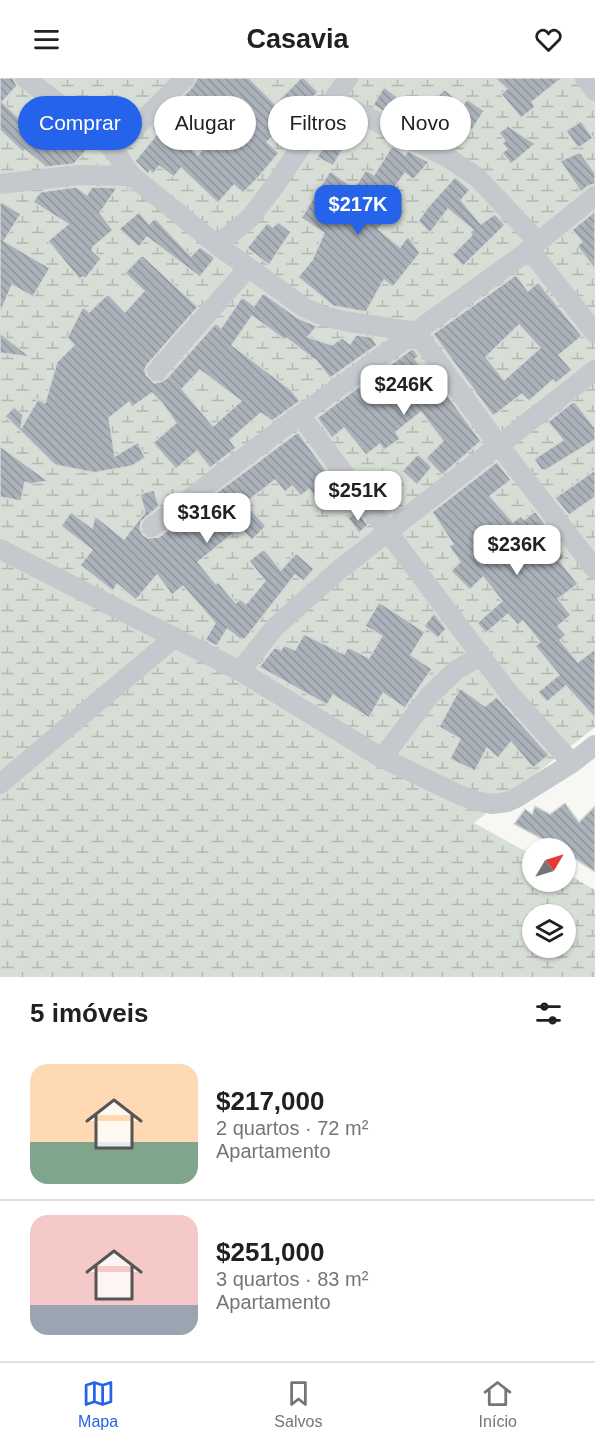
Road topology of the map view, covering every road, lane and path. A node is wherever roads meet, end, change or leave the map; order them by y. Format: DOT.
graph roads {
  1 [pos="25,78"];
  2 [pos="185,78"];
  3 [pos="348,78"];
  4 [pos="585,78"];
  5 [pos="595,91"];
  6 [pos="48,96"];
  7 [pos="336,96"];
  8 [pos="368,118"];
  9 [pos="142,121"];
  10 [pos="113,150"];
  11 [pos="299,150"];
  12 [pos="132,176"];
  13 [pos="0,184"];
  14 [pos="595,196"];
  15 [pos="217,245"];
  16 [pos="533,245"];
  17 [pos="248,268"];
  18 [pos="416,332"];
  19 [pos="595,333"];
  20 [pos="595,370"];
  21 [pos="157,371"];
  22 [pos="300,415"];
  23 [pos="498,444"];
  24 [pos="152,527"];
  25 [pos="389,531"];
  26 [pos="0,549"];
  27 [pos="592,559"];
  28 [pos="175,637"];
  29 [pos="481,656"];
  30 [pos="240,671"];
  31 [pos="595,745"];
  32 [pos="382,758"];
  33 [pos="572,763"];
  34 [pos="0,784"];
  1 -- 6 [label="street"];
  2 -- 9 [label="street"];
  3 -- 7 [label="street"];
  4 -- 5 [label="street"];
  8 -- 16 [label="street"];
  10 -- 12 [label="street"];
  11 -- 15 [label="street"];
  12 -- 13 [label="street"];
  12 -- 15 [label="street"];
  14 -- 16 [label="street"];
  15 -- 17 [label="street"];
  16 -- 18 [label="street"];
  16 -- 19 [label="street"];
  17 -- 18 [label="street"];
  17 -- 21 [label="street"];
  18 -- 22 [label="street"];
  18 -- 23 [label="street"];
  20 -- 23 [label="street"];
  22 -- 24 [label="street"];
  22 -- 25 [label="street"];
  23 -- 25 [label="street"];
  23 -- 27 [label="street"];
  25 -- 29 [label="street"];
  25 -- 30 [label="street"];
  26 -- 28 [label="street"];
  28 -- 30 [label="street"];
  28 -- 34 [label="street"];
  29 -- 32 [label="street"];
  29 -- 33 [label="street"];
  30 -- 32 [label="street"];
  31 -- 33 [label="street"];
  32 -- 33 [label="street"];
}
